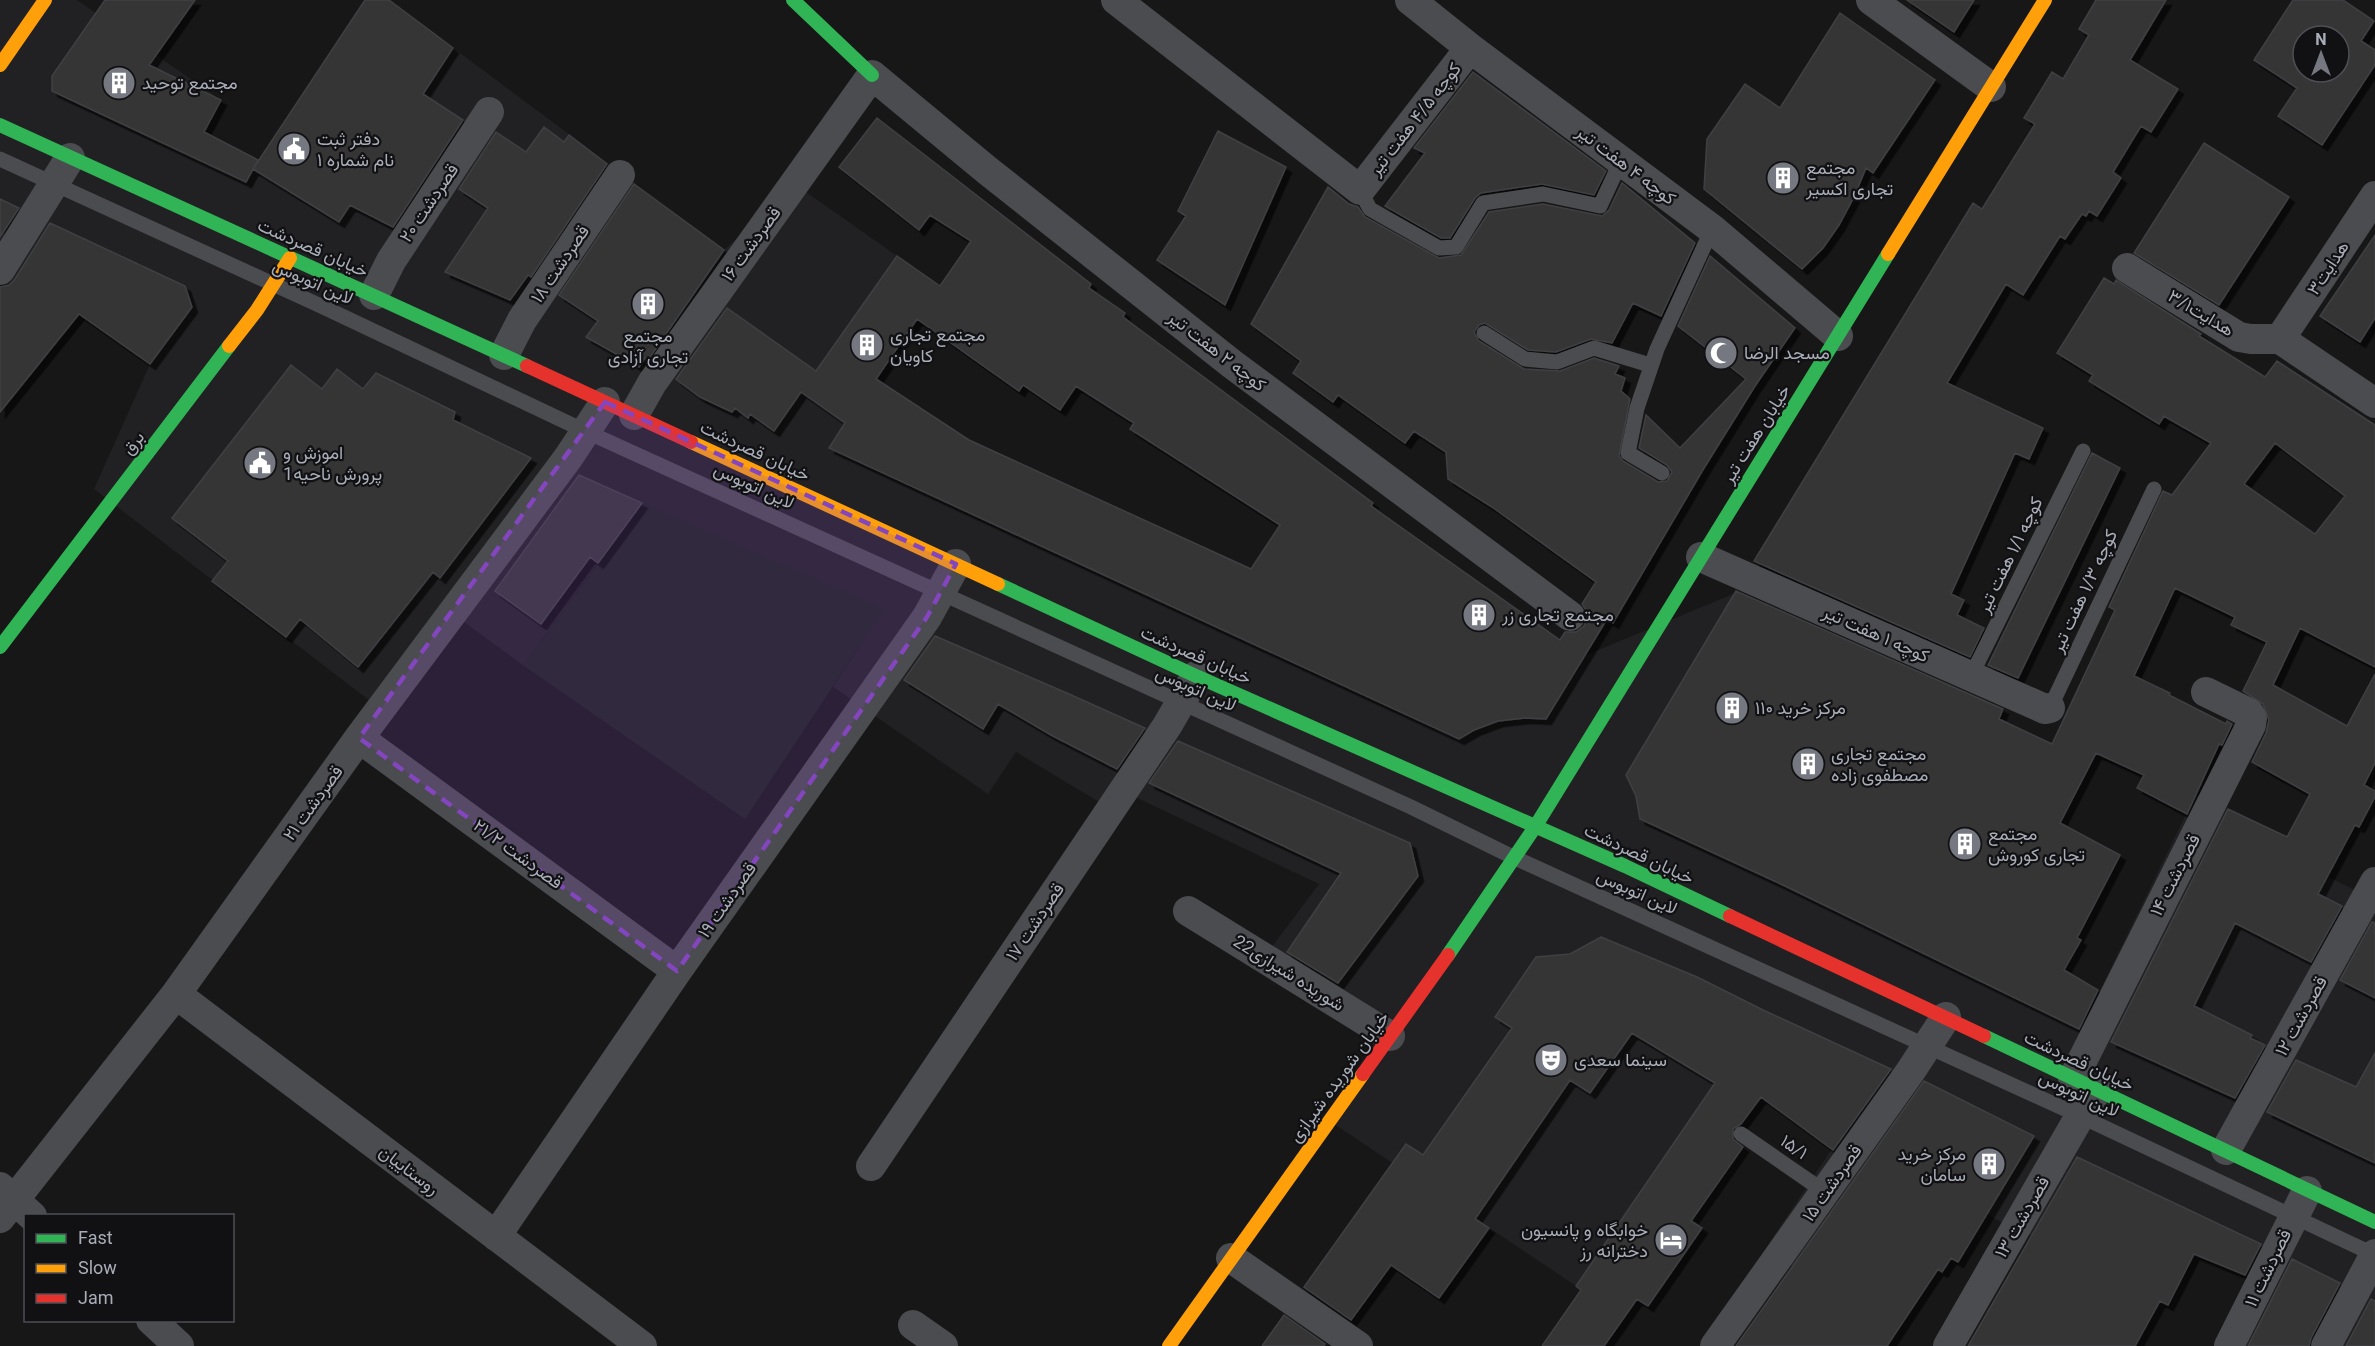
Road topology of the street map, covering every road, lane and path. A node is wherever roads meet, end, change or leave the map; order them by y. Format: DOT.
graph roads {
  1 [pos="45,0"];
  2 [pos="793,0"];
  3 [pos="1116,0"];
  4 [pos="1410,0"];
  5 [pos="1871,0"];
  6 [pos="2045,0"];
  7 [pos="1470,48"];
  8 [pos="0,65"];
  9 [pos="872,75"];
  10 [pos="1991,87"];
  11 [pos="489,112"];
  12 [pos="0,125"];
  13 [pos="70,158"];
  14 [pos="0,159"];
  15 [pos="1621,161"];
  16 [pos="620,175"];
  17 [pos="54,184"];
  18 [pos="1360,190"];
  19 [pos="2375,196"];
  20 [pos="1712,229"];
  21 [pos="290,258"];
  22 [pos="2127,268"];
  23 [pos="0,270"];
  24 [pos="273,285"];
  25 [pos="374,295"];
  26 [pos="1484,333"];
  27 [pos="1838,336"];
  28 [pos="2280,339"];
  29 [pos="504,355"];
  30 [pos="1650,365"];
  31 [pos="605,402"];
  32 [pos="2375,403"];
  33 [pos="634,415"];
  34 [pos="585,431"];
  35 [pos="2083,451"];
  36 [pos="1662,473"];
  37 [pos="2154,489"];
  38 [pos="1701,557"];
  39 [pos="956,564"];
  40 [pos="941,594"];
  41 [pos="1570,616"];
  42 [pos="0,647"];
  43 [pos="1196,676"];
  44 [pos="1971,676"];
  45 [pos="2206,692"];
  46 [pos="1181,704"];
  47 [pos="2050,708"];
  48 [pos="359,738"];
  49 [pos="1535,827"];
  50 [pos="1515,858"];
  51 [pos="2375,882"];
  52 [pos="1188,911"];
  53 [pos="676,971"];
  54 [pos="176,994"];
  55 [pos="1946,1017"];
  56 [pos="1390,1036"];
  57 [pos="1927,1046"];
  58 [pos="2085,1084"];
  59 [pos="2080,1116"];
  60 [pos="1741,1134"];
  61 [pos="2226,1150"];
  62 [pos="871,1166"];
  63 [pos="1825,1192"];
  64 [pos="2301,1203"];
  65 [pos="11,1205"];
  66 [pos="2375,1222"];
  67 [pos="496,1236"];
  68 [pos="2375,1254"];
  69 [pos="1231,1258"];
  70 [pos="152,1322"];
  71 [pos="913,1325"];
  72 [pos="179,1346"];
  73 [pos="642,1346"];
  74 [pos="943,1346"];
  75 [pos="1169,1346"];
  76 [pos="1359,1346"];
  77 [pos="1715,1346"];
  78 [pos="1948,1346"];
  79 [pos="2229,1346"];
  80 [pos="2326,1346"];
  1 -- 8 [label="main road"];
  2 -- 9 [label="main road"];
  3 -- 18 [label="street"];
  4 -- 7 [label="street, کوچه ۴ هفت تیر"];
  5 -- 10 [label="street"];
  6 -- 10 [label="main road, خیابان هفت تیر"];
  7 -- 15 [label="street, کوچه ۴ هفت تیر"];
  7 -- 18 [label="street, کوچه ۴/۵ هفت تیر"];
  9 -- 33 [label="street, قصردشت ۱۶"];
  9 -- 41 [label="street, کوچه ۲ هفت تیر"];
  10 -- 27 [label="main road, خیابان هفت تیر"];
  11 -- 25 [label="street, قصردشت ۲۰"];
  12 -- 13 [label="main road, خیابان قصردشت"];
  13 -- 17 [label="street"];
  13 -- 21 [label="main road, خیابان قصردشت"];
  14 -- 17 [label="lane, لاین اتوبوس"];
  15 -- 18 [label="lane"];
  15 -- 20 [label="street, کوچه ۴ هفت تیر"];
  16 -- 29 [label="street, قصردشت ۱۸"];
  17 -- 23 [label="street"];
  17 -- 24 [label="lane, لاین اتوبوس"];
  19 -- 28 [label="street, هدایت۳"];
  20 -- 27 [label="street, کوچه ۴ هفت تیر"];
  20 -- 30 [label="lane"];
  21 -- 24 [label="main road, برق"];
  21 -- 25 [label="main road, خیابان قصردشت"];
  22 -- 28 [label="street, هدایت۳/۱"];
  24 -- 34 [label="lane, لاین اتوبوس"];
  24 -- 42 [label="main road, برق"];
  25 -- 29 [label="main road, خیابان قصردشت"];
  26 -- 30 [label="lane"];
  27 -- 38 [label="main road, خیابان هفت تیر"];
  28 -- 32 [label="street"];
  29 -- 31 [label="main road, خیابان قصردشت"];
  30 -- 36 [label="lane"];
  31 -- 33 [label="main road, خیابان قصردشت"];
  31 -- 34 [label="street, قصردشت ۲۱"];
  33 -- 39 [label="main road, خیابان قصردشت"];
  34 -- 40 [label="lane, لاین اتوبوس"];
  34 -- 48 [label="street, قصردشت ۲۱"];
  35 -- 44 [label="lane, کوچه ۱/۱ هفت تیر"];
  37 -- 47 [label="lane, کوچه ۱/۳ هفت تیر"];
  38 -- 44 [label="street, کوچه ۱ هفت تیر"];
  38 -- 49 [label="main road, خیابان هفت تیر"];
  39 -- 40 [label="street, قصردشت ۱۹"];
  39 -- 43 [label="main road, خیابان قصردشت"];
  40 -- 46 [label="lane, لاین اتوبوس"];
  40 -- 53 [label="street, قصردشت ۱۹"];
  43 -- 46 [label="street, قصردشت ۱۷"];
  43 -- 49 [label="main road, خیابان قصردشت"];
  44 -- 47 [label="street, کوچه ۱ هفت تیر"];
  45 -- 58 [label="street, قصردشت ۱۴"];
  46 -- 50 [label="lane, لاین اتوبوس"];
  46 -- 62 [label="street, قصردشت ۱۷"];
  48 -- 53 [label="street, قصردشت ۲۱/۲"];
  48 -- 54 [label="street, قصردشت ۲۱"];
  49 -- 50 [label="main road, خیابان شوریده شیرازی"];
  49 -- 55 [label="main road, خیابان قصردشت"];
  50 -- 56 [label="main road, خیابان شوریده شیرازی"];
  50 -- 57 [label="lane, لاین اتوبوس"];
  51 -- 61 [label="street, قصردشت ۱۲"];
  52 -- 56 [label="street, 22شوریده شیرازی"];
  53 -- 67 [label="street, قصردشت ۱۹"];
  54 -- 65 [label="street, قصردشت ۲۱"];
  54 -- 67 [label="street, روستاییان"];
  55 -- 57 [label="street, قصردشت ۱۵"];
  55 -- 58 [label="main road, خیابان قصردشت"];
  56 -- 69 [label="main road, خیابان شوریده شیرازی"];
  57 -- 59 [label="lane, لاین اتوبوس"];
  57 -- 63 [label="street, قصردشت ۱۵"];
  58 -- 59 [label="street, قصردشت ۱۳"];
  58 -- 61 [label="main road, خیابان قصردشت"];
  59 -- 64 [label="lane, لاین اتوبوس"];
  59 -- 78 [label="street, قصردشت ۱۳"];
  60 -- 63 [label="lane, ۱۵/۱"];
  61 -- 64 [label="main road, خیابان قصردشت"];
  63 -- 77 [label="street, قصردشت ۱۵"];
  64 -- 66 [label="main road, خیابان قصردشت"];
  64 -- 68 [label="lane, لاین اتوبوس"];
  64 -- 79 [label="street, قصردشت ۱۱"];
  67 -- 73 [label="street, روستاییان"];
  68 -- 80 [label="street"];
  69 -- 75 [label="main road, خیابان شوریده شیرازی"];
  69 -- 76 [label="street"];
  70 -- 72 [label="street"];
  71 -- 74 [label="street"];
}
